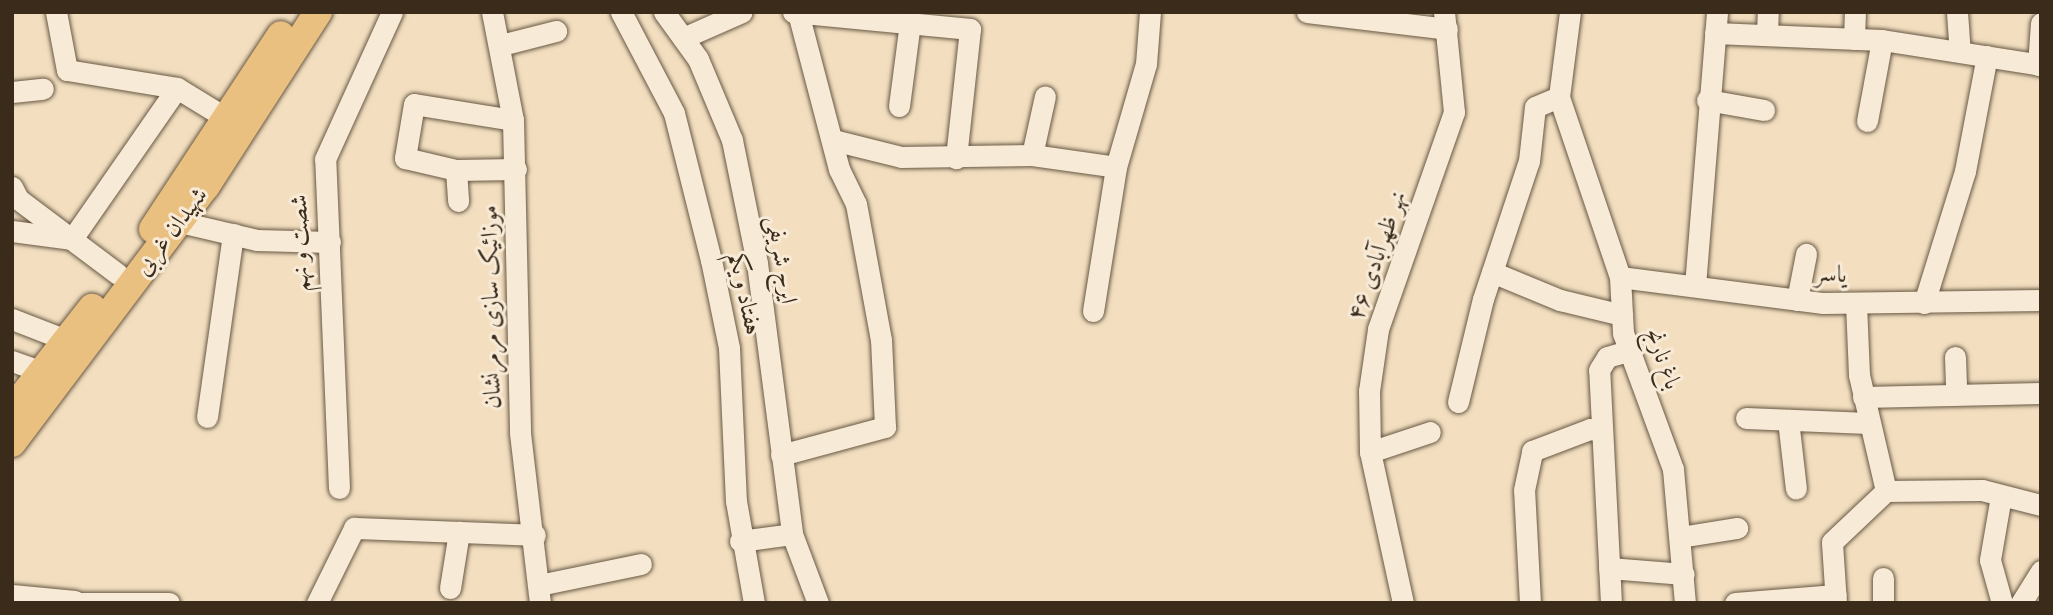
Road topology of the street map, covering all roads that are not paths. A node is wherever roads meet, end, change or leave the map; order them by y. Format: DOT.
graph roads {
  1 [pos="56,12"];
  2 [pos="296,12"];
  3 [pos="318,12"];
  4 [pos="392,12"];
  5 [pos="492,12"];
  6 [pos="621,12"];
  7 [pos="664,12"];
  8 [pos="742,12"];
  9 [pos="793,12"];
  10 [pos="1150,12"];
  11 [pos="1307,12"];
  12 [pos="1570,12"];
  13 [pos="1768,12"];
  14 [pos="1855,12"];
  15 [pos="1957,12"];
  16 [pos="798,13"];
  17 [pos="849,14"];
  18 [pos="1445,20"];
  19 [pos="910,23"];
  20 [pos="1716,23"];
  21 [pos="2041,23"];
  22 [pos="556,31"];
  23 [pos="1767,35"];
  24 [pos="682,38"];
  25 [pos="1854,39"];
  26 [pos="1882,40"];
  27 [pos="500,45"];
  28 [pos="1960,51"];
  29 [pos="1987,56"];
  30 [pos="2039,65"];
  31 [pos="177,88"];
  32 [pos="43,89"];
  33 [pos="12,92"];
  34 [pos="1045,96"];
  35 [pos="1559,97"];
  36 [pos="1707,100"];
  37 [pos="899,106"];
  38 [pos="1764,110"];
  39 [pos="226,118"];
  40 [pos="513,120"];
  41 [pos="1867,121"];
  42 [pos="833,140"];
  43 [pos="1032,155"];
  44 [pos="956,158"];
  45 [pos="1116,167"];
  46 [pos="516,169"];
  47 [pos="456,170"];
  48 [pos="12,187"];
  49 [pos="458,201"];
  50 [pos="180,222"];
  51 [pos="12,231"];
  52 [pos="233,234"];
  53 [pos="72,239"];
  54 [pos="330,242"];
  55 [pos="1806,254"];
  56 [pos="1492,272"];
  57 [pos="118,274"];
  58 [pos="1620,277"];
  59 [pos="1695,286"];
  60 [pos="1797,300"];
  61 [pos="2041,300"];
  62 [pos="1856,303"];
  63 [pos="1924,303"];
  64 [pos="1093,311"];
  65 [pos="1622,315"];
  66 [pos="12,319"];
  67 [pos="66,340"];
  68 [pos="1631,350"];
  69 [pos="1955,357"];
  70 [pos="12,361"];
  71 [pos="42,372"];
  72 [pos="1956,391"];
  73 [pos="2041,393"];
  74 [pos="1863,397"];
  75 [pos="1458,402"];
  76 [pos="12,410"];
  77 [pos="207,417"];
  78 [pos="1746,418"];
  79 [pos="1788,420"];
  80 [pos="1868,423"];
  81 [pos="1601,431"];
  82 [pos="1430,432"];
  83 [pos="12,443"];
  84 [pos="1370,452"];
  85 [pos="781,455"];
  86 [pos="339,488"];
  87 [pos="1796,489"];
  88 [pos="1886,491"];
  89 [pos="2001,496"];
  90 [pos="2041,505"];
  91 [pos="1737,528"];
  92 [pos="459,532"];
  93 [pos="792,534"];
  94 [pos="535,535"];
  95 [pos="1680,537"];
  96 [pos="740,541"];
  97 [pos="641,564"];
  98 [pos="1609,568"];
  99 [pos="2041,571"];
  100 [pos="1684,574"];
  101 [pos="1883,578"];
  102 [pos="450,588"];
  103 [pos="540,594"];
  104 [pos="12,595"];
  105 [pos="2029,598"];
  106 [pos="1836,599"];
  107 [pos="75,602"];
  108 [pos="170,603"];
  109 [pos="317,603"];
  110 [pos="754,603"];
  111 [pos="818,603"];
  112 [pos="1403,603"];
  113 [pos="1530,603"];
  114 [pos="1611,603"];
  115 [pos="1685,603"];
  116 [pos="1735,603"];
  117 [pos="1883,603"];
  118 [pos="2001,603"];
  1 -- 31 [label="street"];
  2 -- 39 [label="main road, شهیدان غربی"];
  3 -- 50 [label="main road, شهیدان غربی"];
  4 -- 54 [label="street, شصت و نهم"];
  5 -- 27 [label="street, موزائیک سازی مرمرنشان"];
  6 -- 96 [label="street, هفتاد و یکم"];
  7 -- 24 [label="street, ایرج شریفی"];
  8 -- 24 [label="street"];
  9 -- 16 [label="street"];
  10 -- 45 [label="street"];
  11 -- 18 [label="street"];
  12 -- 35 [label="street, باغ نارنج"];
  13 -- 23 [label="street"];
  14 -- 25 [label="street"];
  15 -- 28 [label="street"];
  16 -- 17 [label="street"];
  16 -- 42 [label="street"];
  17 -- 19 [label="street"];
  18 -- 84 [label="street, نهر ظهرآبادی ۴۶"];
  19 -- 37 [label="street"];
  19 -- 44 [label="street"];
  20 -- 23 [label="street"];
  20 -- 36 [label="street"];
  21 -- 30 [label="street"];
  22 -- 27 [label="street"];
  23 -- 25 [label="street"];
  24 -- 85 [label="street, ایرج شریفی"];
  25 -- 26 [label="street"];
  26 -- 28 [label="street"];
  26 -- 41 [label="street"];
  27 -- 40 [label="street, موزائیک سازی مرمرنشان"];
  28 -- 29 [label="street"];
  29 -- 30 [label="street"];
  29 -- 63 [label="street"];
  31 -- 39 [label="street"];
  31 -- 53 [label="street"];
  32 -- 33 [label="street"];
  34 -- 43 [label="street"];
  35 -- 56 [label="street"];
  35 -- 58 [label="street, باغ نارنج"];
  36 -- 38 [label="street"];
  36 -- 59 [label="street"];
  39 -- 57 [label="main road, شهیدان غربی"];
  40 -- 46 [label="street, موزائیک سازی مرمرنشان"];
  40 -- 47 [label="street"];
  42 -- 44 [label="street"];
  42 -- 85 [label="street"];
  43 -- 44 [label="street"];
  43 -- 45 [label="street"];
  45 -- 64 [label="street"];
  46 -- 47 [label="street"];
  46 -- 94 [label="street, موزائیک سازی مرمرنشان"];
  47 -- 49 [label="street"];
  48 -- 53 [label="street"];
  50 -- 52 [label="street"];
  50 -- 83 [label="main road, شهیدان غربی"];
  51 -- 53 [label="street"];
  52 -- 54 [label="street"];
  52 -- 77 [label="street"];
  53 -- 57 [label="street"];
  54 -- 86 [label="street, شصت و نهم"];
  55 -- 60 [label="street"];
  56 -- 65 [label="street"];
  56 -- 75 [label="street"];
  57 -- 67 [label="main road, شهیدان غربی"];
  58 -- 59 [label="street, یاسر"];
  58 -- 65 [label="street, باغ نارنج"];
  59 -- 60 [label="street, یاسر"];
  60 -- 62 [label="street, یاسر"];
  61 -- 63 [label="street, یاسر"];
  62 -- 63 [label="street, یاسر"];
  62 -- 74 [label="street"];
  65 -- 68 [label="street, باغ نارنج"];
  66 -- 67 [label="street"];
  67 -- 71 [label="main road, شهیدان غربی"];
  68 -- 81 [label="street"];
  68 -- 95 [label="street, باغ نارنج"];
  69 -- 72 [label="street"];
  70 -- 71 [label="street"];
  71 -- 76 [label="main road, شهیدان غربی"];
  72 -- 73 [label="street"];
  72 -- 74 [label="street"];
  74 -- 80 [label="street"];
  78 -- 79 [label="street"];
  79 -- 80 [label="street"];
  79 -- 87 [label="street"];
  80 -- 88 [label="street"];
  81 -- 98 [label="street"];
  81 -- 113 [label="street"];
  82 -- 84 [label="street"];
  84 -- 112 [label="street, نهر ظهرآبادی ۴۶"];
  85 -- 93 [label="street, ایرج شریفی"];
  88 -- 89 [label="street"];
  88 -- 106 [label="street"];
  89 -- 90 [label="street"];
  89 -- 118 [label="street"];
  91 -- 95 [label="street"];
  92 -- 94 [label="street"];
  92 -- 102 [label="street"];
  92 -- 109 [label="street"];
  93 -- 96 [label="street"];
  93 -- 111 [label="street, ایرج شریفی"];
  94 -- 103 [label="street, موزائیک سازی مرمرنشان"];
  95 -- 100 [label="street, باغ نارنج"];
  96 -- 110 [label="street, هفتاد و یکم"];
  97 -- 103 [label="street"];
  98 -- 100 [label="street"];
  98 -- 114 [label="street"];
  99 -- 105 [label="street"];
  100 -- 115 [label="street, باغ نارنج"];
  101 -- 117 [label="street"];
  104 -- 107 [label="street"];
  106 -- 116 [label="street"];
  107 -- 108 [label="street"];
}
